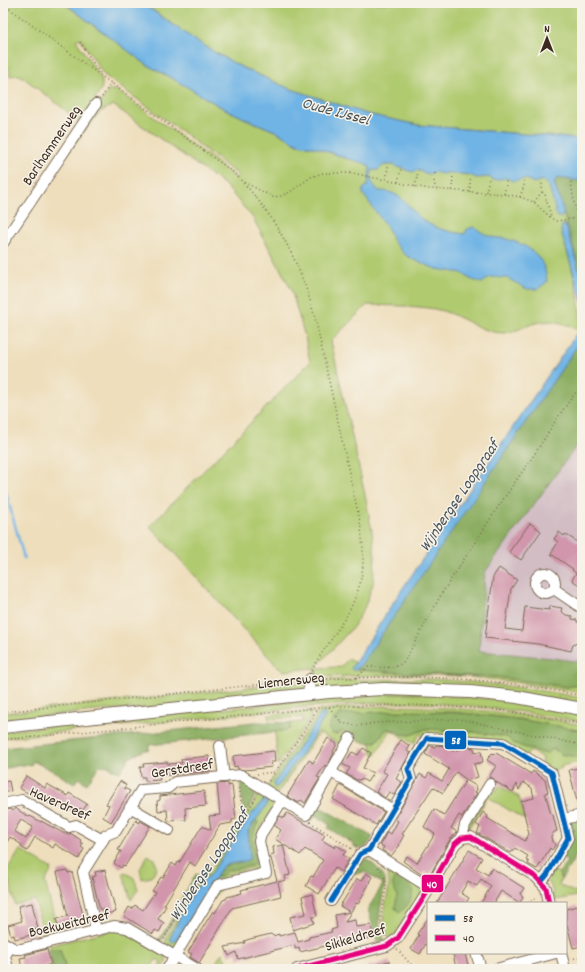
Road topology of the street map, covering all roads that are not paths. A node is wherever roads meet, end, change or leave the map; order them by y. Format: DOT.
graph roads {
  1 [pos="96,104"];
  2 [pos="3,243"];
  3 [pos="554,589"];
  4 [pos="582,608"];
  5 [pos="310,679"];
  6 [pos="308,695"];
  7 [pos="582,709"];
  8 [pos="3,727"];
  9 [pos="350,738"];
  10 [pos="220,746"];
  11 [pos="331,772"];
  12 [pos="224,777"];
  13 [pos="490,784"];
  14 [pos="282,801"];
  15 [pos="3,804"];
  16 [pos="130,807"];
  17 [pos="393,810"];
  18 [pos="582,815"];
  19 [pos="564,819"];
  20 [pos="169,830"];
  21 [pos="462,838"];
  22 [pos="103,840"];
  23 [pos="364,852"];
  24 [pos="541,882"];
  25 [pos="430,888"];
  26 [pos="548,899"];
  27 [pos="331,900"];
  28 [pos="96,930"];
  29 [pos="7,945"];
  30 [pos="476,954"];
  31 [pos="552,954"];
  32 [pos="561,954"];
  33 [pos="175,956"];
  34 [pos="8,969"];
  35 [pos="167,969"];
  36 [pos="197,969"];
  37 [pos="301,969"];
  38 [pos="481,969"];
  39 [pos="496,969"];
  40 [pos="565,969"];
  1 -- 2 [label="street, Barlhammerweg"];
  3 -- 4 [label="street"];
  5 -- 6 [label="street"];
  6 -- 7 [label="main road, Liemersweg"];
  6 -- 8 [label="main road, Liemersweg"];
  9 -- 11 [label="street"];
  10 -- 12 [label="street, Gerstdreef"];
  11 -- 14 [label="street"];
  11 -- 17 [label="street"];
  12 -- 14 [label="street, Gerstdreef"];
  12 -- 16 [label="street, Gerstdreef"];
  13 -- 21 [label="street, Sikkeldreef"];
  14 -- 33 [label="street"];
  15 -- 22 [label="street, Haverdreef"];
  16 -- 20 [label="street"];
  16 -- 22 [label="street, Gerstdreef"];
  17 -- 19 [label="street"];
  17 -- 23 [label="street"];
  18 -- 19 [label="street"];
  19 -- 24 [label="street"];
  21 -- 24 [label="street"];
  21 -- 25 [label="street, Sikkeldreef"];
  22 -- 28 [label="street, Gerstdreef"];
  23 -- 25 [label="street"];
  23 -- 27 [label="street"];
  24 -- 26 [label="street"];
  25 -- 37 [label="street, Sikkeldreef"];
  28 -- 29 [label="street, Boekweitdreef"];
  28 -- 33 [label="street, Boekweitdreef"];
  29 -- 34 [label="street, Boekweitdreef"];
  30 -- 38 [label="street"];
  31 -- 39 [label="street"];
  32 -- 40 [label="street"];
  33 -- 35 [label="street"];
  33 -- 36 [label="street, Boekweitdreef"];
}
